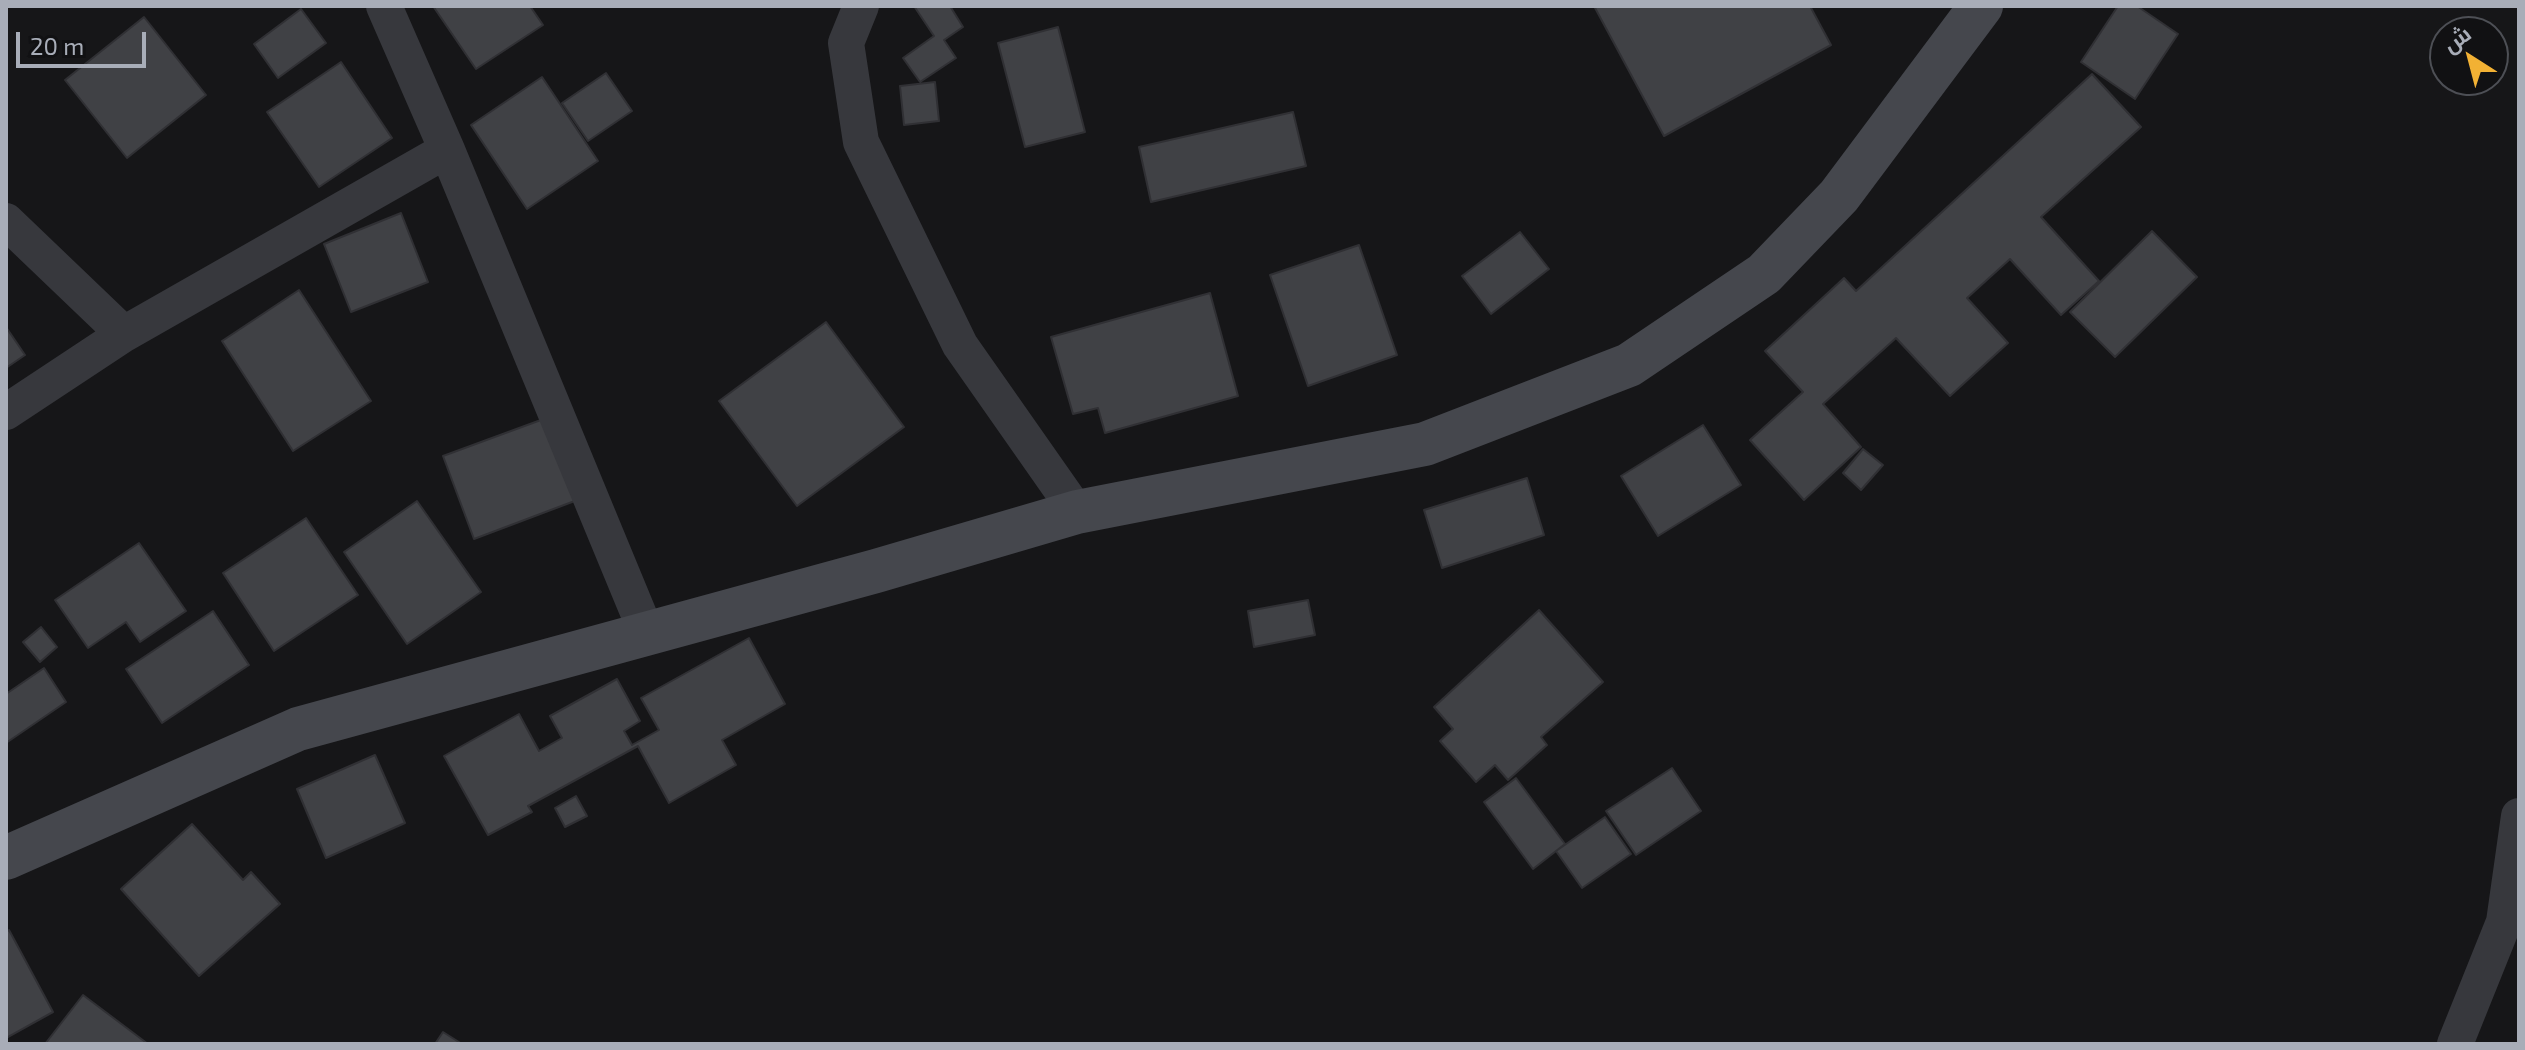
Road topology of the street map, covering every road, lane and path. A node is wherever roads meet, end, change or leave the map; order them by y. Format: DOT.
graph roads {
  1 [pos="384,6"];
  2 [pos="861,6"];
  3 [pos="1981,6"];
  4 [pos="447,150"];
  5 [pos="6,221"];
  6 [pos="124,334"];
  7 [pos="6,412"];
  8 [pos="1077,512"];
  9 [pos="647,634"];
  10 [pos="2519,816"];
  11 [pos="6,858"];
  12 [pos="2455,1044"];
  1 -- 4 [label="street"];
  2 -- 8 [label="street"];
  3 -- 8 [label="main road"];
  4 -- 6 [label="street"];
  4 -- 9 [label="street"];
  5 -- 6 [label="street"];
  6 -- 7 [label="street"];
  8 -- 9 [label="main road"];
  9 -- 11 [label="main road"];
  10 -- 12 [label="street"];
}
